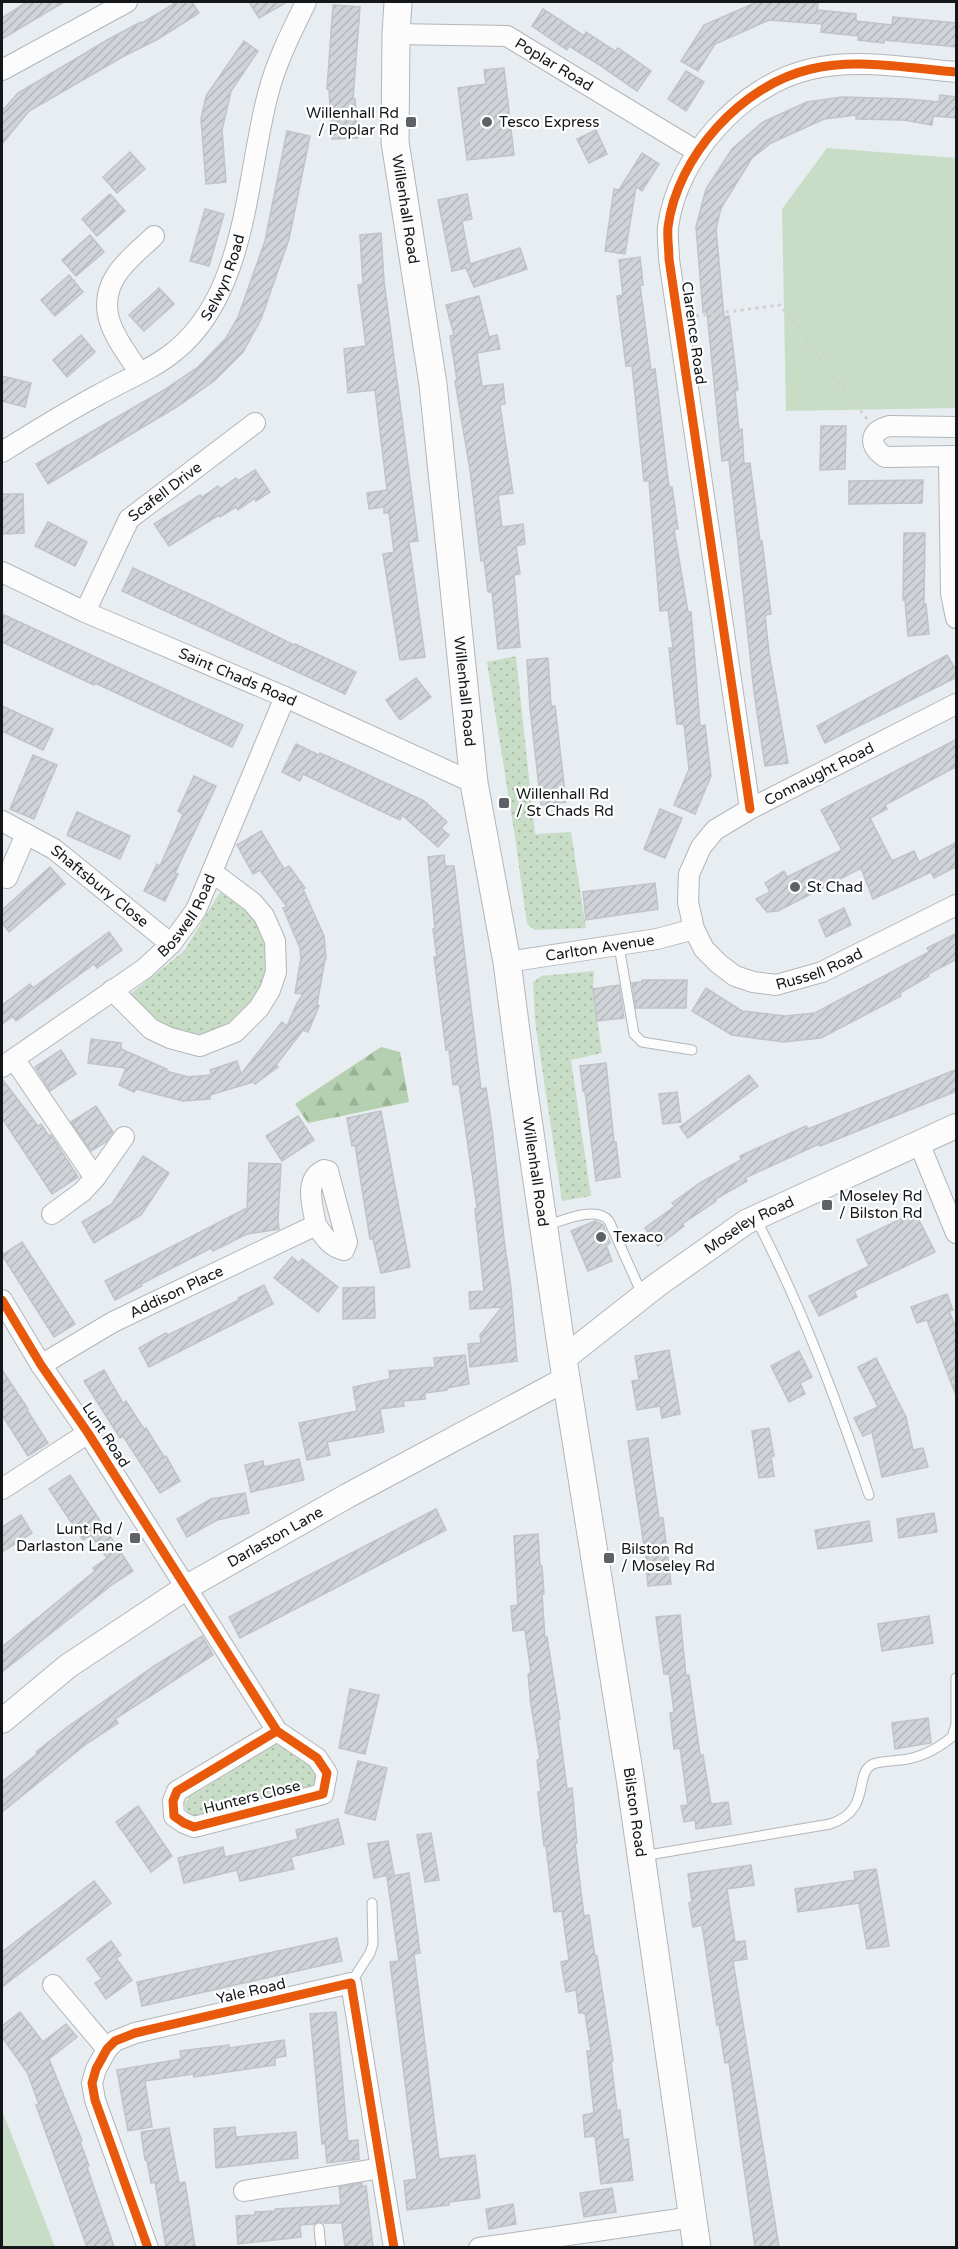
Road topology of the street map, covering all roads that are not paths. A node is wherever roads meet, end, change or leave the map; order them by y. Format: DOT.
graph roads {
  1 [pos="127,2"];
  2 [pos="306,2"];
  3 [pos="398,2"];
  4 [pos="396,34"];
  5 [pos="2,70"];
  6 [pos="957,72"];
  7 [pos="698,152"];
  8 [pos="154,236"];
  9 [pos="139,372"];
  10 [pos="255,423"];
  11 [pos="957,427"];
  12 [pos="2,452"];
  13 [pos="953,456"];
  14 [pos="2,572"];
  15 [pos="86,612"];
  16 [pos="957,618"];
  17 [pos="285,697"];
  18 [pos="957,704"];
  19 [pos="474,783"];
  20 [pos="750,809"];
  21 [pos="2,821"];
  22 [pos="26,834"];
  23 [pos="212,872"];
  24 [pos="7,878"];
  25 [pos="957,905"];
  26 [pos="694,929"];
  27 [pos="171,944"];
  28 [pos="619,946"];
  29 [pos="507,962"];
  30 [pos="112,990"];
  31 [pos="692,1050"];
  32 [pos="8,1063"];
  33 [pos="957,1126"];
  34 [pos="124,1137"];
  35 [pos="919,1143"];
  36 [pos="95,1178"];
  37 [pos="52,1214"];
  38 [pos="755,1217"];
  39 [pos="316,1225"];
  40 [pos="543,1226"];
  41 [pos="957,1233"];
  42 [pos="643,1296"];
  43 [pos="2,1300"];
  44 [pos="41,1365"];
  45 [pos="565,1369"];
  46 [pos="88,1433"];
  47 [pos="2,1489"];
  48 [pos="869,1495"];
  49 [pos="187,1587"];
  50 [pos="956,1678"];
  51 [pos="2,1721"];
  52 [pos="277,1731"];
  53 [pos="640,1856"];
  54 [pos="372,1903"];
  55 [pos="351,1983"];
  56 [pos="53,1985"];
  57 [pos="107,2049"];
  58 [pos="381,2168"];
  59 [pos="244,2191"];
  60 [pos="693,2217"];
  61 [pos="319,2228"];
  62 [pos="148,2247"];
  63 [pos="321,2247"];
  64 [pos="394,2247"];
  65 [pos="479,2247"];
  66 [pos="697,2247"];
  1 -- 5 [label="street"];
  2 -- 9 [label="street, Selwyn Road"];
  3 -- 4 [label="main road, Willenhall Road"];
  4 -- 7 [label="street, Poplar Road"];
  4 -- 19 [label="main road, Willenhall Road"];
  6 -- 7 [label="street, Clarence Road"];
  7 -- 20 [label="street, Clarence Road"];
  8 -- 9 [label="street"];
  9 -- 12 [label="street, Selwyn Road"];
  10 -- 15 [label="street, Scafell Drive"];
  11 -- 13 [label="street"];
  13 -- 16 [label="street"];
  14 -- 15 [label="street, Saint Chads Road"];
  15 -- 17 [label="street, Saint Chads Road"];
  17 -- 19 [label="street, Saint Chads Road"];
  17 -- 23 [label="street, Boswell Road"];
  18 -- 20 [label="street, Connaught Road"];
  19 -- 29 [label="main road, Willenhall Road"];
  20 -- 26 [label="street, Connaught Road"];
  21 -- 22 [label="street, Shaftsbury Close"];
  22 -- 24 [label="street"];
  22 -- 27 [label="street, Shaftsbury Close"];
  23 -- 27 [label="street, Boswell Road"];
  23 -- 30 [label="street"];
  25 -- 26 [label="street, Russell Road"];
  26 -- 28 [label="street, Carlton Avenue"];
  27 -- 30 [label="street, Boswell Road"];
  28 -- 29 [label="street, Carlton Avenue"];
  28 -- 31 [label="lane"];
  29 -- 40 [label="main road, Willenhall Road"];
  30 -- 32 [label="street, Boswell Road"];
  32 -- 36 [label="street"];
  33 -- 35 [label="street, Moseley Road"];
  34 -- 36 [label="street"];
  35 -- 38 [label="street, Moseley Road"];
  35 -- 41 [label="street"];
  36 -- 37 [label="street"];
  38 -- 42 [label="street, Moseley Road"];
  38 -- 48 [label="lane"];
  39 -- 44 [label="street, Addison Place"];
  40 -- 42 [label="lane"];
  40 -- 45 [label="main road, Willenhall Road"];
  42 -- 45 [label="street, Moseley Road"];
  43 -- 44 [label="street, Lunt Road"];
  44 -- 46 [label="street, Lunt Road"];
  45 -- 49 [label="street, Darlaston Lane"];
  45 -- 53 [label="main road, Bilston Road"];
  46 -- 47 [label="street"];
  46 -- 49 [label="street, Lunt Road"];
  49 -- 51 [label="street, Darlaston Lane"];
  49 -- 52 [label="street, Hunters Close"];
  50 -- 53 [label="lane"];
  52 -- 52 [label="street, Hunters Close"];
  53 -- 60 [label="main road, Bilston Road"];
  54 -- 55 [label="lane"];
  55 -- 57 [label="street, Yale Road"];
  55 -- 58 [label="street"];
  56 -- 57 [label="street"];
  57 -- 62 [label="street"];
  58 -- 59 [label="street"];
  58 -- 64 [label="street"];
  60 -- 65 [label="street"];
  60 -- 66 [label="main road, Bilston Road"];
  61 -- 63 [label="lane"];
}
